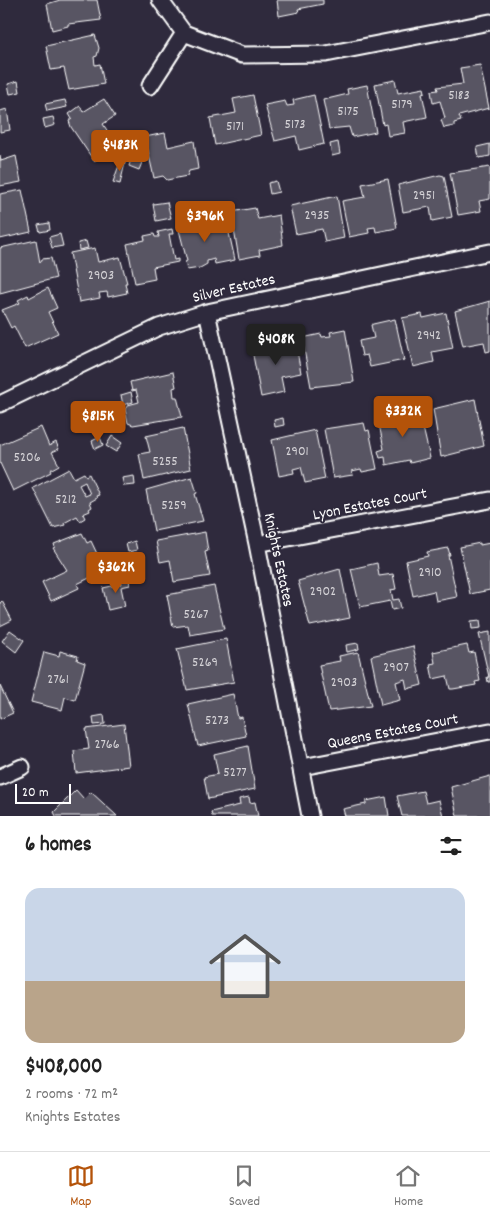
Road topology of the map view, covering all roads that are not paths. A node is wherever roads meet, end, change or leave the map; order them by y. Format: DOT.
graph roads {
  1 [pos="160,0"];
  2 [pos="490,22"];
  3 [pos="184,33"];
  4 [pos="150,86"];
  5 [pos="490,252"];
  6 [pos="206,312"];
  7 [pos="0,404"];
  8 [pos="490,500"];
  9 [pos="257,544"];
  10 [pos="490,731"];
  11 [pos="22,767"];
  12 [pos="302,767"];
  13 [pos="0,777"];
  14 [pos="310,816"];
  1 -- 3 [label="street"];
  2 -- 3 [label="street"];
  3 -- 4 [label="street"];
  5 -- 6 [label="street, Silver Estates"];
  6 -- 7 [label="street, Silver Estates"];
  6 -- 9 [label="street, Knights Estates"];
  8 -- 9 [label="street, Lyon Estates Court"];
  9 -- 12 [label="street, Knights Estates"];
  10 -- 12 [label="street, Queens Estates Court"];
  11 -- 13 [label="street"];
  12 -- 14 [label="street, Knights Estates"];
}
